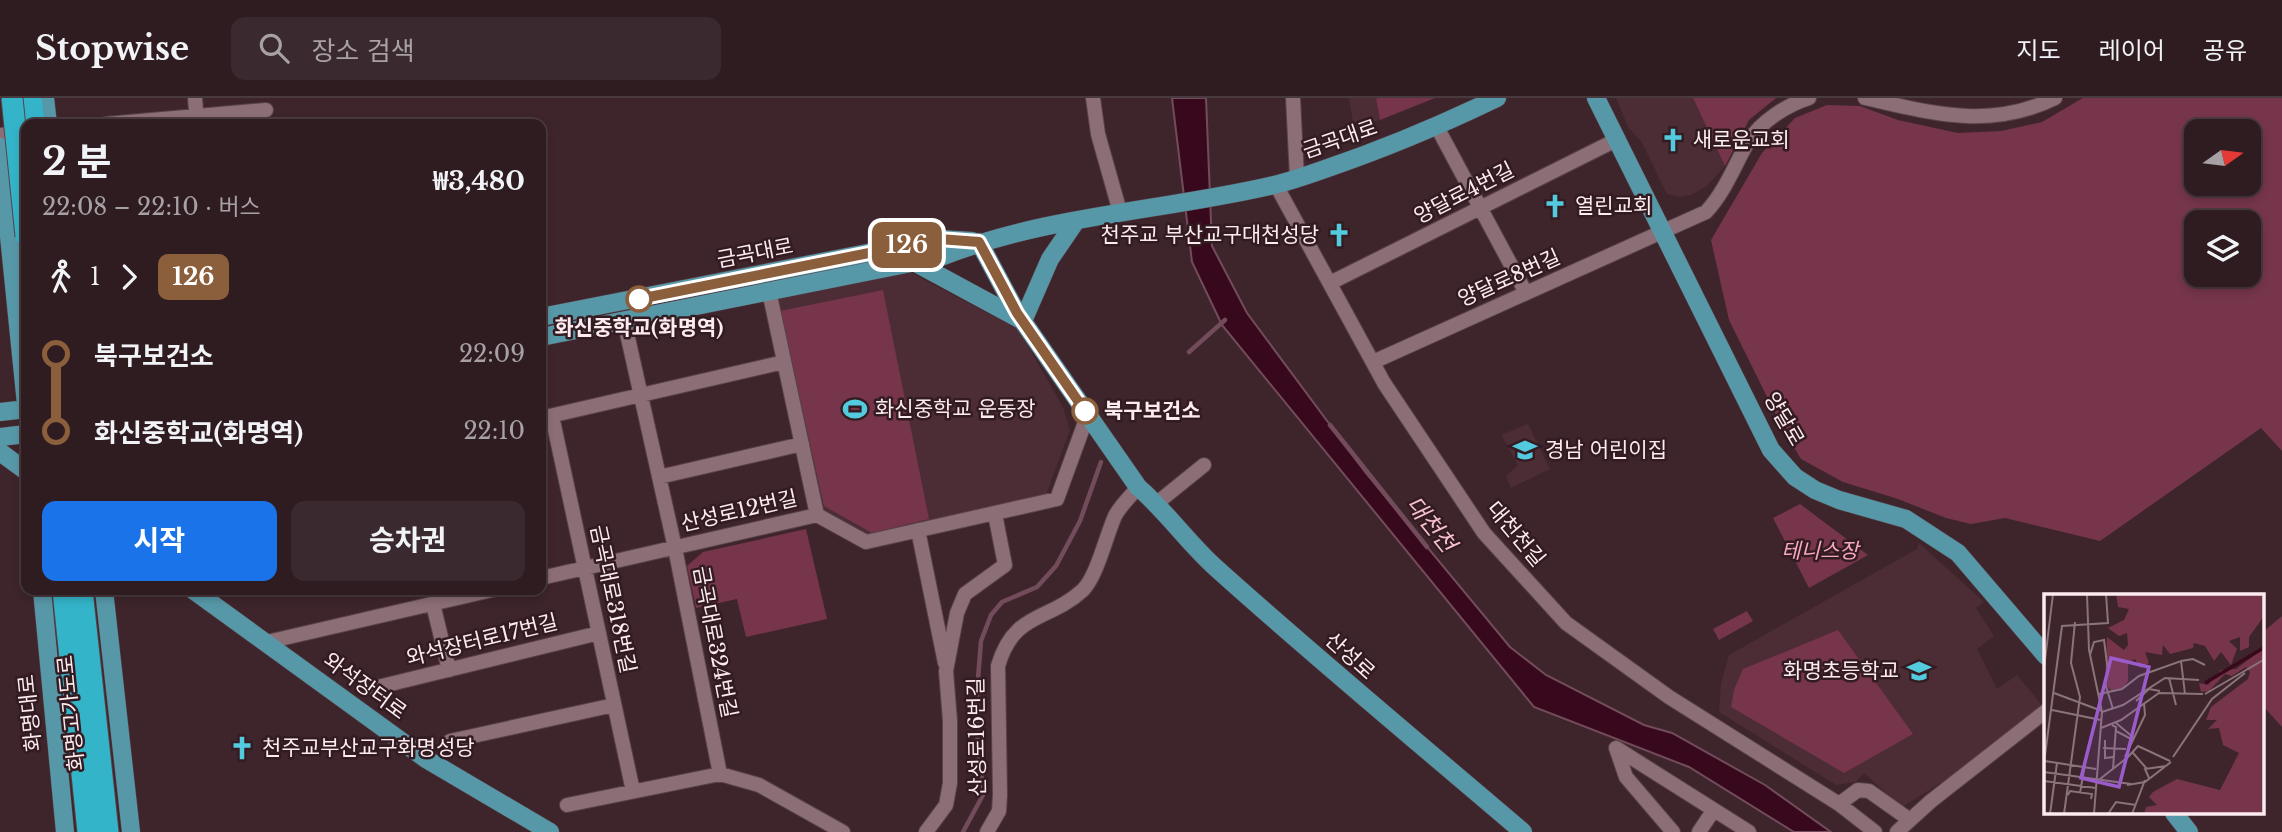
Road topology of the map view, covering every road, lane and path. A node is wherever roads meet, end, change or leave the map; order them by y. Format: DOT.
graph roads {
  1 [pos="12,98"];
  2 [pos="31,98"];
  3 [pos="46,98"];
  4 [pos="195,98"];
  5 [pos="1093,98"];
  6 [pos="1293,98"];
  7 [pos="1497,98"];
  8 [pos="1596,98"];
  9 [pos="1809,98"];
  10 [pos="1865,98"];
  11 [pos="2054,98"];
  12 [pos="266,110"];
  13 [pos="33,119"];
  14 [pos="48,119"];
  15 [pos="197,119"];
  16 [pos="204,119"];
  17 [pos="1437,127"];
  18 [pos="21,133"];
  19 [pos="0,135"];
  20 [pos="1618,139"];
  21 [pos="0,147"];
  22 [pos="1297,178"];
  23 [pos="1274,185"];
  24 [pos="21,187"];
  25 [pos="1481,208"];
  26 [pos="1120,212"];
  27 [pos="1076,221"];
  28 [pos="1663,232"];
  29 [pos="979,242"];
  30 [pos="914,262"];
  31 [pos="1330,283"];
  32 [pos="769,291"];
  33 [pos="1526,293"];
  34 [pos="546,316"];
  35 [pos="624,320"];
  36 [pos="1023,321"];
  37 [pos="546,336"];
  38 [pos="21,356"];
  39 [pos="784,362"];
  40 [pos="1373,362"];
  41 [pos="641,394"];
  42 [pos="21,407"];
  43 [pos="0,412"];
  44 [pos="1088,414"];
  45 [pos="546,417"];
  46 [pos="21,435"];
  47 [pos="0,437"];
  48 [pos="802,444"];
  49 [pos="0,452"];
  50 [pos="1204,465"];
  51 [pos="21,467"];
  52 [pos="659,477"];
  53 [pos="1138,487"];
  54 [pos="1157,503"];
  55 [pos="995,514"];
  56 [pos="817,515"];
  57 [pos="918,530"];
  58 [pos="675,548"];
  59 [pos="586,568"];
  60 [pos="546,578"];
  61 [pos="42,595"];
  62 [pos="64,595"];
  63 [pos="83,595"];
  64 [pos="105,595"];
  65 [pos="200,595"];
  66 [pos="471,595"];
  67 [pos="433,604"];
  68 [pos="599,634"];
  69 [pos="267,642"];
  70 [pos="2044,654"];
  71 [pos="449,670"];
  72 [pos="946,671"];
  73 [pos="374,688"];
  74 [pos="614,705"];
  75 [pos="2044,714"];
  76 [pos="450,741"];
  77 [pos="720,774"];
  78 [pos="633,791"];
  79 [pos="1839,804"];
  80 [pos="567,806"];
  81 [pos="1713,811"];
  82 [pos="2175,814"];
  83 [pos="1910,820"];
  84 [pos="65,832"];
  85 [pos="88,832"];
  86 [pos="108,832"];
  87 [pos="131,832"];
  88 [pos="550,832"];
  89 [pos="842,832"];
  90 [pos="926,832"];
  91 [pos="987,832"];
  92 [pos="1523,832"];
  93 [pos="1673,832"];
  94 [pos="1699,832"];
  95 [pos="1749,832"];
  96 [pos="1875,832"];
  97 [pos="1897,832"];
  98 [pos="2189,832"];
  1 -- 24 [label="highway, bridge"];
  2 -- 13 [label="highway"];
  3 -- 14 [label="main road"];
  4 -- 15 [label="street"];
  5 -- 26 [label="street"];
  6 -- 22 [label="street"];
  7 -- 17 [label="main road, 금곡대로"];
  8 -- 20 [label="main road, 양달로"];
  9 -- 28 [label="street, 양달로8번길"];
  10 -- 11 [label="street"];
  12 -- 16 [label="street"];
  17 -- 22 [label="main road, 금곡대로"];
  17 -- 25 [label="street"];
  18 -- 19 [label="street"];
  20 -- 25 [label="street, 양달로4번길"];
  20 -- 28 [label="main road, 양달로"];
  21 -- 38 [label="main road"];
  22 -- 23 [label="main road, 금곡대로"];
  23 -- 26 [label="main road, 금곡대로"];
  23 -- 31 [label="street, 대천천길"];
  25 -- 31 [label="street, 양달로4번길"];
  25 -- 33 [label="street"];
  26 -- 27 [label="main road, 금곡대로"];
  27 -- 29 [label="main road, 금곡대로"];
  27 -- 36 [label="main road"];
  28 -- 33 [label="street, 양달로8번길"];
  28 -- 70 [label="main road, 양달로"];
  29 -- 30 [label="main road, 금곡대로"];
  29 -- 34 [label="main road, 금곡대로"];
  29 -- 36 [label="main road, 산성로"];
  30 -- 32 [label="main road, 금곡대로"];
  30 -- 36 [label="main road"];
  31 -- 40 [label="street, 대천천길"];
  32 -- 35 [label="main road, 금곡대로"];
  32 -- 39 [label="street"];
  33 -- 40 [label="street, 양달로8번길"];
  35 -- 37 [label="main road, 금곡대로"];
  35 -- 41 [label="street, 금곡대로324번길"];
  36 -- 44 [label="main road, 산성로"];
  39 -- 41 [label="street"];
  39 -- 48 [label="street"];
  40 -- 79 [label="street, 대천천길"];
  41 -- 45 [label="street"];
  41 -- 52 [label="street, 금곡대로324번길"];
  42 -- 43 [label="main road"];
  44 -- 53 [label="main road, 산성로"];
  44 -- 55 [label="street, 산성로12번길"];
  45 -- 59 [label="street, 금곡대로318번길"];
  46 -- 47 [label="main road"];
  48 -- 52 [label="street"];
  48 -- 56 [label="street"];
  49 -- 51 [label="main road"];
  50 -- 54 [label="street"];
  52 -- 58 [label="street, 금곡대로324번길"];
  53 -- 54 [label="main road, 산성로"];
  53 -- 91 [label="street, 산성로16번길"];
  54 -- 92 [label="main road, 산성로"];
  55 -- 57 [label="street, 산성로12번길"];
  55 -- 72 [label="street"];
  56 -- 57 [label="street, 산성로12번길"];
  56 -- 58 [label="street, 산성로12번길"];
  57 -- 72 [label="street"];
  58 -- 59 [label="street, 산성로12번길"];
  58 -- 77 [label="street, 금곡대로324번길"];
  59 -- 60 [label="street, 산성로12번길"];
  59 -- 68 [label="street, 금곡대로318번길"];
  61 -- 84 [label="main road, 화명대로"];
  62 -- 85 [label="highway, 화명고가도로"];
  63 -- 86 [label="highway, 화명고가도로"];
  64 -- 87 [label="main road"];
  65 -- 69 [label="main road, 와석장터로"];
  66 -- 67 [label="street"];
  67 -- 69 [label="street"];
  67 -- 71 [label="street"];
  68 -- 71 [label="street, 와석장터로17번길"];
  68 -- 74 [label="street, 금곡대로318번길"];
  69 -- 88 [label="main road, 와석장터로"];
  71 -- 73 [label="street, 와석장터로17번길"];
  72 -- 90 [label="street"];
  74 -- 76 [label="street"];
  74 -- 78 [label="street, 금곡대로318번길"];
  75 -- 83 [label="street"];
  77 -- 78 [label="street"];
  77 -- 89 [label="street"];
  78 -- 80 [label="street"];
  79 -- 83 [label="street"];
  79 -- 96 [label="street, 대천천길"];
  81 -- 93 [label="street"];
  81 -- 94 [label="street"];
  81 -- 95 [label="street"];
  82 -- 98 [label="main road"];
  83 -- 97 [label="street"];
}
